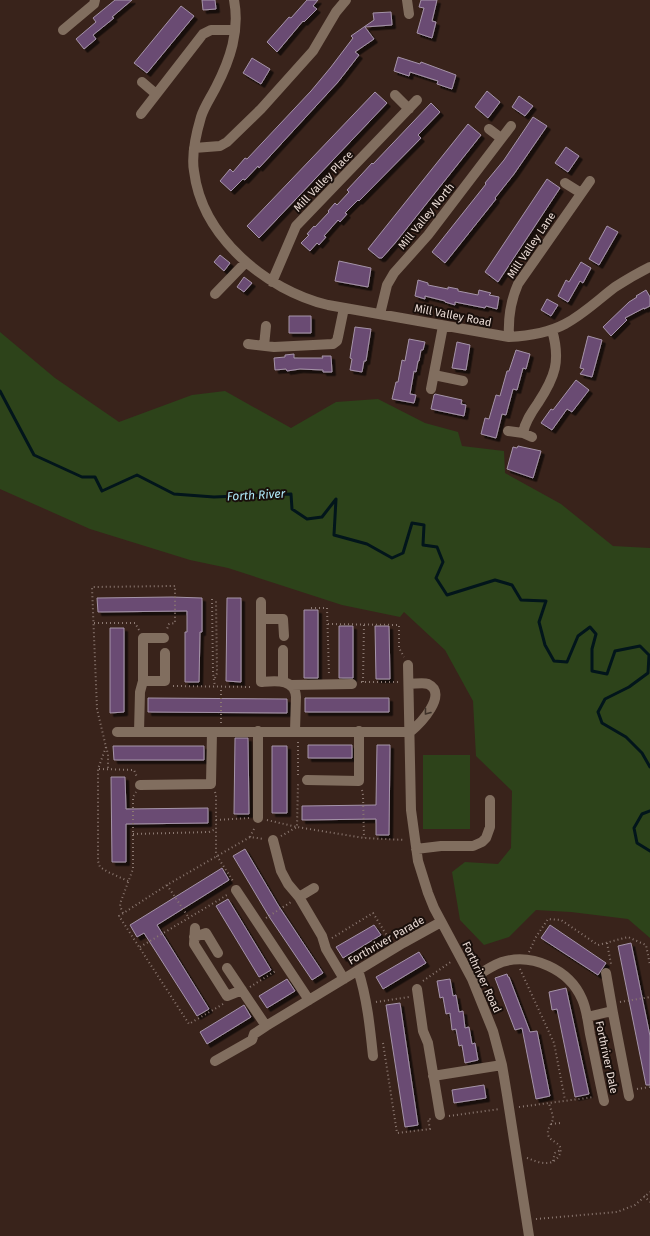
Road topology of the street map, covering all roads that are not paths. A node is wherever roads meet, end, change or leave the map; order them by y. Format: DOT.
graph roads {
  1 [pos="95,0"];
  2 [pos="234,0"];
  3 [pos="346,0"];
  4 [pos="407,0"];
  5 [pos="409,14"];
  6 [pos="63,30"];
  7 [pos="235,30"];
  8 [pos="142,82"];
  9 [pos="156,94"];
  10 [pos="395,95"];
  11 [pos="417,100"];
  12 [pos="409,109"];
  13 [pos="141,114"];
  14 [pos="511,126"];
  15 [pos="490,129"];
  16 [pos="501,138"];
  17 [pos="194,148"];
  18 [pos="590,181"];
  19 [pos="566,183"];
  20 [pos="581,193"];
  21 [pos="246,262"];
  22 [pos="650,267"];
  23 [pos="272,282"];
  24 [pos="215,294"];
  25 [pos="344,308"];
  26 [pos="380,314"];
  27 [pos="266,326"];
  28 [pos="443,326"];
  29 [pos="552,330"];
  30 [pos="509,337"];
  31 [pos="248,344"];
  32 [pos="264,346"];
  33 [pos="434,375"];
  34 [pos="464,381"];
  35 [pos="431,389"];
  36 [pos="508,431"];
  37 [pos="261,602"];
  38 [pos="261,619"];
  39 [pos="284,636"];
  40 [pos="164,638"];
  41 [pos="283,650"];
  42 [pos="165,653"];
  43 [pos="408,665"];
  44 [pos="143,681"];
  45 [pos="287,683"];
  46 [pos="352,684"];
  47 [pos="409,684"];
  48 [pos="216,731"];
  49 [pos="258,731"];
  50 [pos="295,731"];
  51 [pos="359,731"];
  52 [pos="117,732"];
  53 [pos="140,732"];
  54 [pos="410,732"];
  55 [pos="307,780"];
  56 [pos="140,785"];
  57 [pos="490,800"];
  58 [pos="258,818"];
  59 [pos="273,840"];
  60 [pos="415,844"];
  61 [pos="314,888"];
  62 [pos="236,890"];
  63 [pos="299,897"];
  64 [pos="441,922"];
  65 [pos="218,953"];
  66 [pos="227,968"];
  67 [pos="358,970"];
  68 [pos="606,973"];
  69 [pos="344,979"];
  70 [pos="472,979"];
  71 [pos="242,990"];
  72 [pos="417,993"];
  73 [pos="309,1000"];
  74 [pos="613,1013"];
  75 [pos="587,1017"];
  76 [pos="266,1026"];
  77 [pos="373,1056"];
  78 [pos="215,1062"];
  79 [pos="502,1065"];
  80 [pos="433,1076"];
  81 [pos="628,1096"];
  82 [pos="603,1098"];
  83 [pos="440,1117"];
  84 [pos="529,1236"];
  1 -- 6 [label="street"];
  2 -- 7 [label="street, Mill Valley Road"];
  3 -- 17 [label="street"];
  4 -- 5 [label="street"];
  7 -- 9 [label="street"];
  7 -- 17 [label="street, Mill Valley Road"];
  8 -- 9 [label="street"];
  9 -- 13 [label="street"];
  10 -- 12 [label="street"];
  11 -- 12 [label="street, Mill Valley Place"];
  12 -- 23 [label="street, Mill Valley Place"];
  14 -- 16 [label="street, Mill Valley North"];
  15 -- 16 [label="street"];
  16 -- 26 [label="street, Mill Valley North"];
  17 -- 21 [label="street, Mill Valley Road"];
  18 -- 20 [label="street, Mill Valley Lane"];
  19 -- 20 [label="street"];
  20 -- 30 [label="street, Mill Valley Lane"];
  21 -- 23 [label="street, Mill Valley Road"];
  21 -- 24 [label="street"];
  22 -- 29 [label="street, Mill Valley Road"];
  23 -- 25 [label="street, Mill Valley Road"];
  25 -- 26 [label="street, Mill Valley Road"];
  25 -- 32 [label="street"];
  26 -- 28 [label="street, Mill Valley Road"];
  27 -- 32 [label="street"];
  28 -- 30 [label="street, Mill Valley Road"];
  28 -- 33 [label="street"];
  29 -- 30 [label="street, Mill Valley Road"];
  29 -- 36 [label="street"];
  31 -- 32 [label="street"];
  33 -- 34 [label="street"];
  33 -- 35 [label="street"];
  37 -- 38 [label="street"];
  38 -- 39 [label="street"];
  38 -- 45 [label="street"];
  40 -- 44 [label="street"];
  41 -- 45 [label="street"];
  42 -- 44 [label="street"];
  43 -- 47 [label="street, Forthriver Road"];
  44 -- 53 [label="street"];
  45 -- 46 [label="street"];
  45 -- 50 [label="street"];
  47 -- 54 [label="street, Forthriver Road"];
  47 -- 54 [label="street, one-way"];
  48 -- 49 [label="street"];
  48 -- 53 [label="street"];
  48 -- 56 [label="street"];
  49 -- 50 [label="street"];
  49 -- 58 [label="street"];
  50 -- 51 [label="street"];
  51 -- 54 [label="street"];
  51 -- 55 [label="street"];
  52 -- 53 [label="street"];
  54 -- 60 [label="street, Forthriver Road"];
  57 -- 60 [label="street"];
  59 -- 63 [label="street, Forthriver Parade"];
  60 -- 64 [label="street, Forthriver Road"];
  61 -- 63 [label="street"];
  62 -- 73 [label="street"];
  63 -- 69 [label="street, Forthriver Parade"];
  64 -- 67 [label="street, Forthriver Parade"];
  64 -- 70 [label="street, Forthriver Road"];
  65 -- 71 [label="street"];
  66 -- 71 [label="street"];
  67 -- 69 [label="street, Forthriver Parade"];
  67 -- 77 [label="street"];
  68 -- 74 [label="street, Forthriver Dale"];
  69 -- 73 [label="street, Forthriver Parade"];
  70 -- 75 [label="street, Forthriver Dale"];
  70 -- 79 [label="street, Forthriver Road"];
  71 -- 76 [label="street"];
  72 -- 80 [label="street"];
  73 -- 76 [label="street, Forthriver Parade"];
  74 -- 75 [label="street, Forthriver Dale"];
  74 -- 81 [label="street, Forthriver Dale"];
  75 -- 82 [label="street, Forthriver Dale"];
  76 -- 78 [label="street, Forthriver Parade"];
  79 -- 80 [label="street"];
  79 -- 84 [label="street, Forthriver Road"];
  80 -- 83 [label="street"];
}
